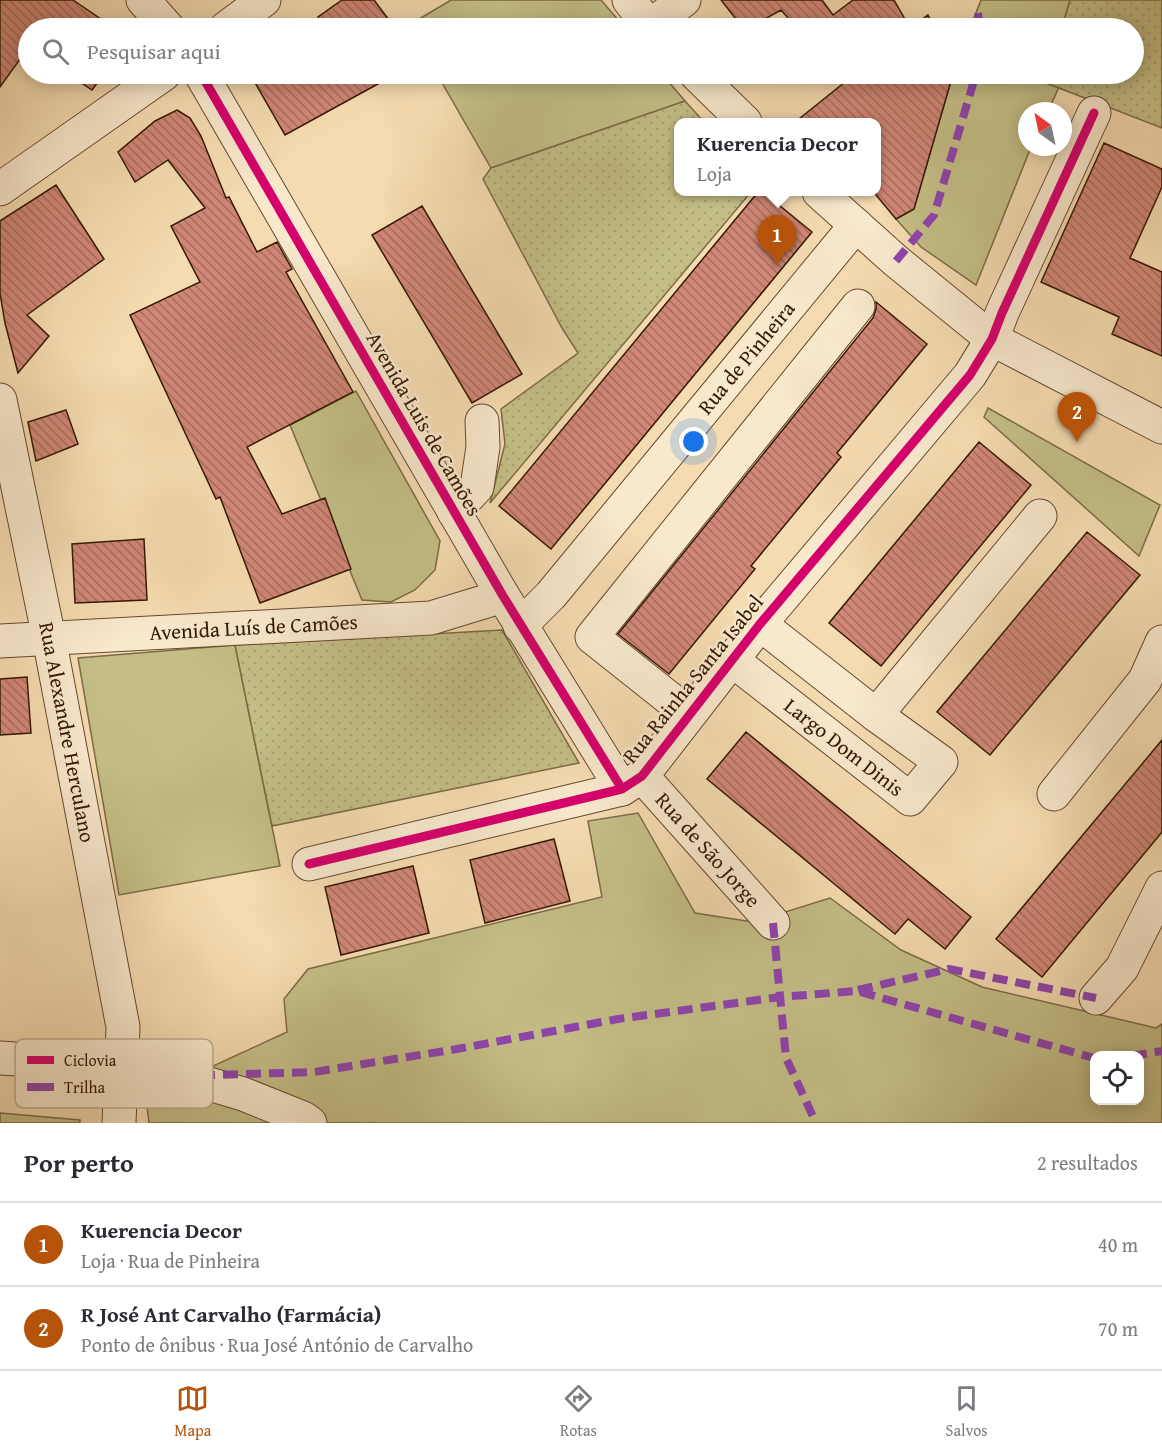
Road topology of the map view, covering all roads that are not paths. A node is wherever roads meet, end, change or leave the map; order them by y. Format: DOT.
graph roads {
  1 [pos="143,0"];
  2 [pos="264,0"];
  3 [pos="629,0"];
  4 [pos="684,0"];
  5 [pos="159,18"];
  6 [pos="240,18"];
  7 [pos="642,18"];
  8 [pos="662,18"];
  9 [pos="150,84"];
  10 [pos="207,84"];
  11 [pos="706,84"];
  12 [pos="1094,113"];
  13 [pos="740,118"];
  14 [pos="0,189"];
  15 [pos="823,196"];
  16 [pos="856,225"];
  17 [pos="858,306"];
  18 [pos="992,339"];
  19 [pos="0,400"];
  20 [pos="482,421"];
  21 [pos="1162,427"];
  22 [pos="454,512"];
  23 [pos="1040,516"];
  24 [pos="502,596"];
  25 [pos="760,624"];
  26 [pos="520,626"];
  27 [pos="49,638"];
  28 [pos="0,641"];
  29 [pos="1162,642"];
  30 [pos="732,660"];
  31 [pos="689,714"];
  32 [pos="876,715"];
  33 [pos="632,782"];
  34 [pos="1054,794"];
  35 [pos="309,864"];
  36 [pos="1162,888"];
  37 [pos="773,923"];
  38 [pos="1096,998"];
  39 [pos="122,1039"];
  40 [pos="0,1058"];
  41 [pos="15,1059"];
  42 [pos="213,1085"];
  43 [pos="120,1108"];
  44 [pos="119,1123"];
  45 [pos="310,1123"];
  1 -- 5 [label="street"];
  2 -- 6 [label="street"];
  3 -- 7 [label="street"];
  4 -- 8 [label="street"];
  9 -- 14 [label="street"];
  10 -- 22 [label="street, Avenida Luis de Camões"];
  11 -- 13 [label="street"];
  12 -- 18 [label="street, Rua Rainha Santa Isabel"];
  15 -- 16 [label="street"];
  16 -- 18 [label="street"];
  16 -- 26 [label="street, Rua de Pinheira"];
  17 -- 31 [label="street"];
  18 -- 21 [label="street"];
  18 -- 25 [label="street, Rua Rainha Santa Isabel"];
  19 -- 27 [label="street, Rua Alexandre Herculano"];
  20 -- 22 [label="street"];
  22 -- 24 [label="street, Avenida Luis de Camões"];
  23 -- 32 [label="street"];
  24 -- 26 [label="street, Avenida Luis de Camões"];
  24 -- 27 [label="street, Avenida Luís de Camões"];
  25 -- 30 [label="street, Rua Rainha Santa Isabel"];
  25 -- 32 [label="street, Largo Dom Dinis"];
  26 -- 33 [label="street, Avenida Luis de Camões"];
  27 -- 28 [label="street, Avenida Luís de Camões"];
  27 -- 39 [label="street, Rua Alexandre Herculano"];
  29 -- 34 [label="street"];
  30 -- 31 [label="street, Rua Rainha Santa Isabel"];
  30 -- 32 [label="street, Largo Dom Dinis"];
  31 -- 33 [label="street, Rua Rainha Santa Isabel"];
  33 -- 35 [label="street, Rua Rainha Santa Isabel"];
  33 -- 37 [label="street, Rua de São Jorge"];
  36 -- 38 [label="street"];
  40 -- 41 [label="street"];
  42 -- 45 [label="street"];
  43 -- 44 [label="street, Rua Alexandre Herculano"];
}
